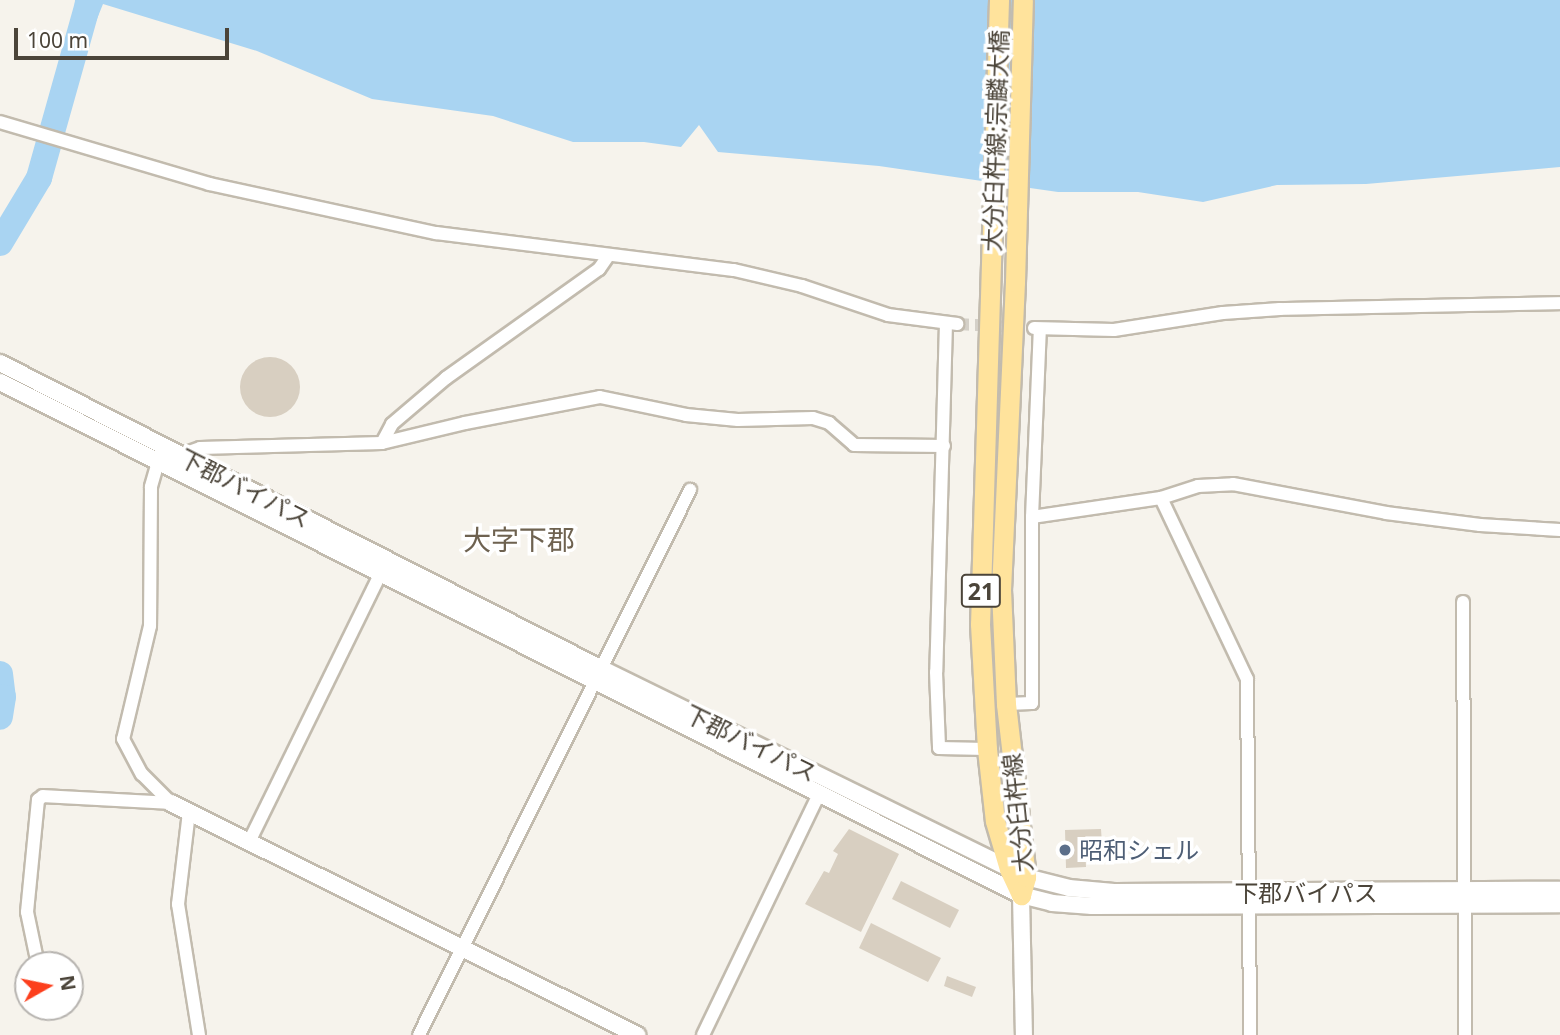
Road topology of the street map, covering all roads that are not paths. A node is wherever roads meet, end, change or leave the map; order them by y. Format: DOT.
graph roads {
  1 [pos="999,0"];
  2 [pos="1023,0"];
  3 [pos="0,122"];
  4 [pos="608,256"];
  5 [pos="1015,282"];
  6 [pos="990,283"];
  7 [pos="1560,303"];
  8 [pos="0,363"];
  9 [pos="0,382"];
  10 [pos="382,443"];
  11 [pos="944,446"];
  12 [pos="181,456"];
  13 [pos="158,461"];
  14 [pos="690,490"];
  15 [pos="1161,498"];
  16 [pos="1032,517"];
  17 [pos="1560,530"];
  18 [pos="384,567"];
  19 [pos="1463,602"];
  20 [pos="598,676"];
  21 [pos="1006,704"];
  22 [pos="987,749"];
  23 [pos="820,794"];
  24 [pos="171,803"];
  25 [pos="189,812"];
  26 [pos="249,842"];
  27 [pos="1019,880"];
  28 [pos="1560,890"];
  29 [pos="1464,898"];
  30 [pos="1250,900"];
  31 [pos="1560,904"];
  32 [pos="462,949"];
  33 [pos="35,951"];
  34 [pos="198,1035"];
  35 [pos="419,1035"];
  36 [pos="637,1035"];
  37 [pos="703,1035"];
  38 [pos="1024,1035"];
  39 [pos="1250,1035"];
  40 [pos="1465,1035"];
  1 -- 6 [label="main road, 大分臼杵線;宗麟大橋 / 21"];
  2 -- 5 [label="main road, 大分臼杵線;宗麟大橋 / 21"];
  3 -- 4 [label="street"];
  4 -- 10 [label="street"];
  4 -- 11 [label="street"];
  5 -- 21 [label="main road, 大分臼杵線 / 21"];
  6 -- 22 [label="main road, 大分臼杵線 / 21"];
  7 -- 16 [label="street"];
  8 -- 12 [label="street, 下郡バイパス"];
  9 -- 13 [label="street, 下郡バイパス"];
  10 -- 11 [label="street"];
  10 -- 12 [label="street"];
  11 -- 22 [label="street"];
  12 -- 18 [label="street, 下郡バイパス"];
  13 -- 18 [label="street, 下郡バイパス"];
  13 -- 24 [label="street"];
  14 -- 20 [label="street"];
  15 -- 16 [label="street"];
  15 -- 17 [label="street"];
  15 -- 30 [label="street"];
  16 -- 21 [label="street"];
  18 -- 20 [label="street, 下郡バイパス"];
  18 -- 26 [label="street"];
  19 -- 29 [label="street"];
  20 -- 23 [label="street, 下郡バイパス"];
  20 -- 27 [label="street, 下郡バイパス"];
  20 -- 32 [label="street"];
  21 -- 27 [label="main road, 大分臼杵線 / 21"];
  22 -- 27 [label="main road, 大分臼杵線 / 21"];
  23 -- 27 [label="street, 下郡バイパス"];
  23 -- 37 [label="street"];
  24 -- 25 [label="street"];
  24 -- 33 [label="street"];
  25 -- 26 [label="street"];
  25 -- 34 [label="street"];
  26 -- 32 [label="street"];
  27 -- 30 [label="street, 下郡バイパス"];
  27 -- 38 [label="street"];
  28 -- 29 [label="street, 下郡バイパス"];
  29 -- 30 [label="street, 下郡バイパス"];
  29 -- 31 [label="street, 下郡バイパス"];
  29 -- 40 [label="street"];
  30 -- 39 [label="street"];
  32 -- 35 [label="street"];
  32 -- 36 [label="street"];
}
